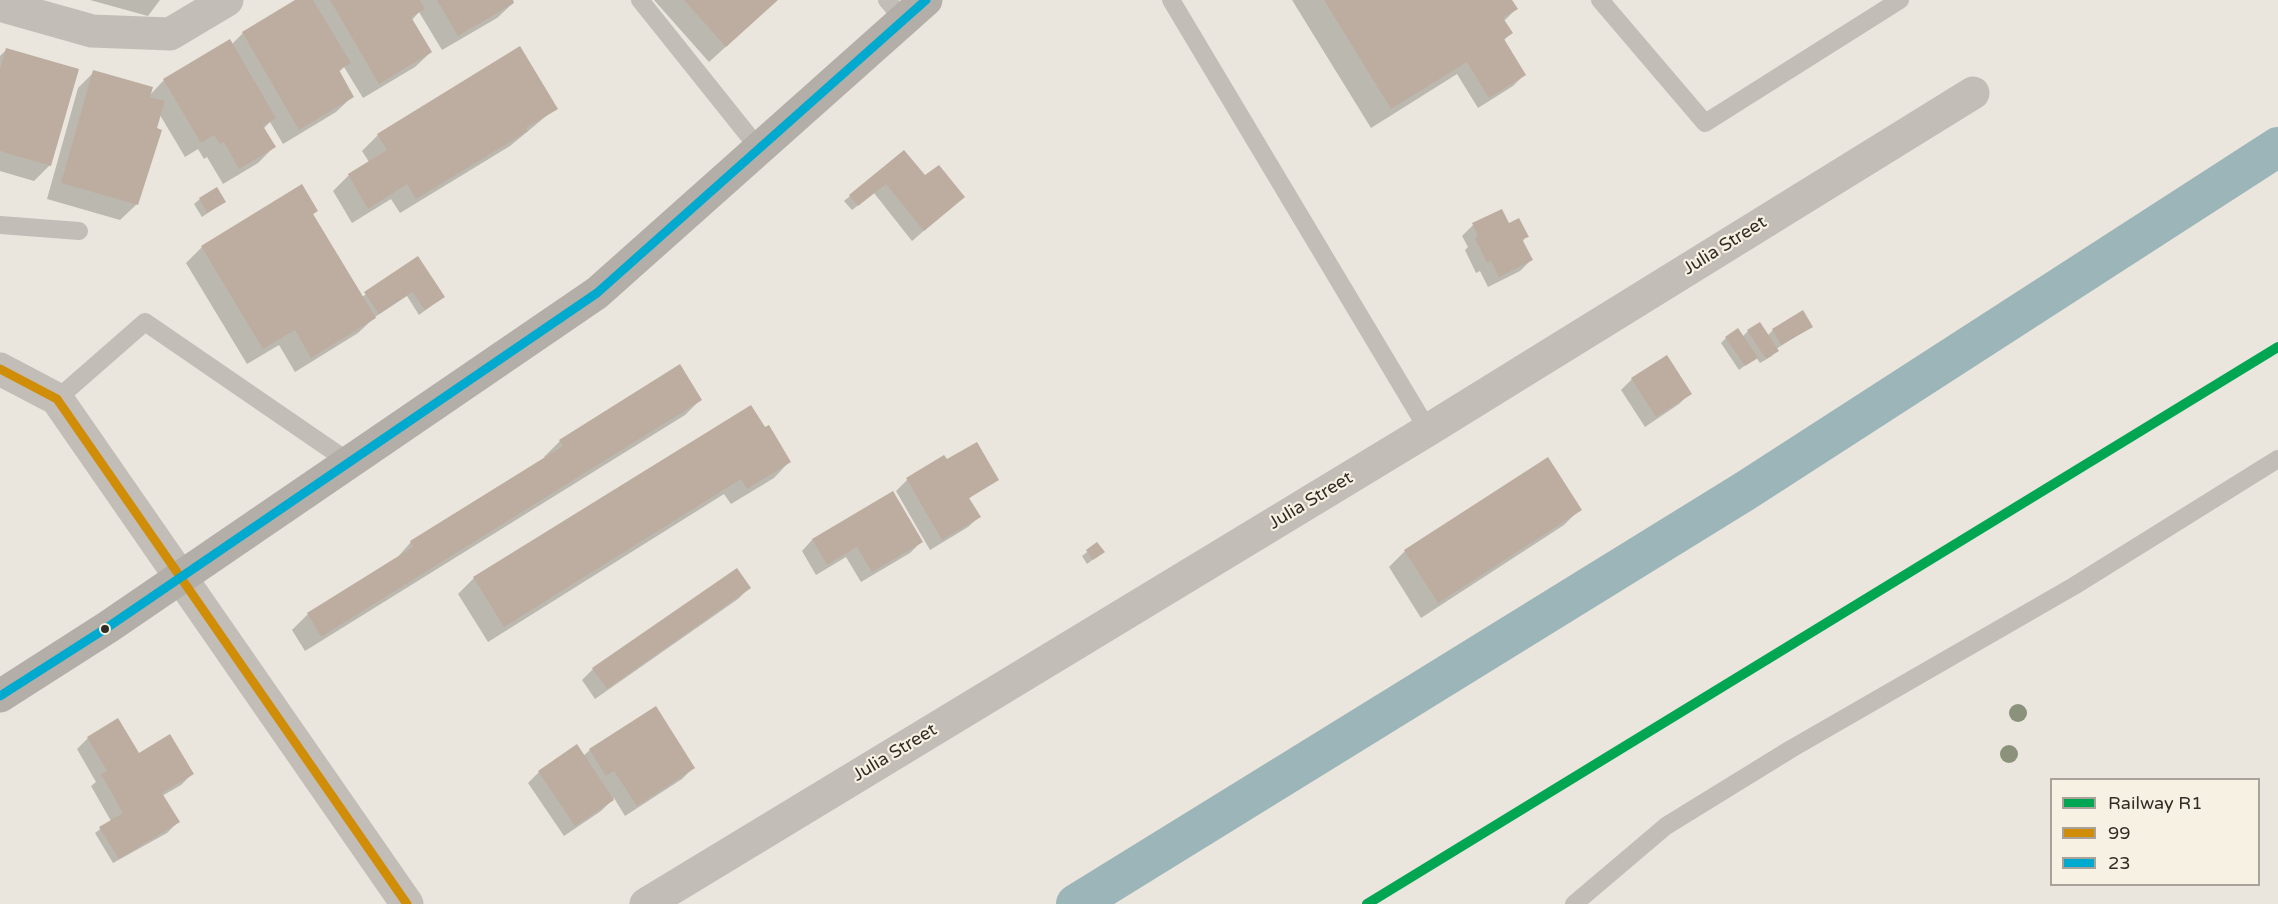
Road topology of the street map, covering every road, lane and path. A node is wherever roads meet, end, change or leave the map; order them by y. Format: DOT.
graph roads {
  1 [pos="227,0"];
  2 [pos="640,0"];
  3 [pos="1171,0"];
  4 [pos="1600,0"];
  5 [pos="1900,0"];
  6 [pos="0,5"];
  7 [pos="906,6"];
  8 [pos="1973,93"];
  9 [pos="760,150"];
  10 [pos="0,225"];
  11 [pos="79,231"];
  12 [pos="0,369"];
  13 [pos="57,399"];
  14 [pos="1428,430"];
  15 [pos="2278,459"];
  16 [pos="349,462"];
  17 [pos="180,576"];
  18 [pos="0,696"];
  19 [pos="407,904"];
  20 [pos="646,904"];
  21 [pos="1574,904"];
  1 -- 6 [label="street"];
  2 -- 9 [label="lane"];
  3 -- 14 [label="lane"];
  4 -- 5 [label="lane"];
  7 -- 9 [label="main road"];
  8 -- 14 [label="street, Julia Street"];
  9 -- 16 [label="main road"];
  10 -- 11 [label="lane"];
  12 -- 13 [label="street"];
  13 -- 16 [label="lane"];
  13 -- 17 [label="street"];
  14 -- 20 [label="street, Julia Street"];
  15 -- 21 [label="lane"];
  16 -- 17 [label="main road"];
  17 -- 18 [label="main road"];
  17 -- 19 [label="street"];
}
